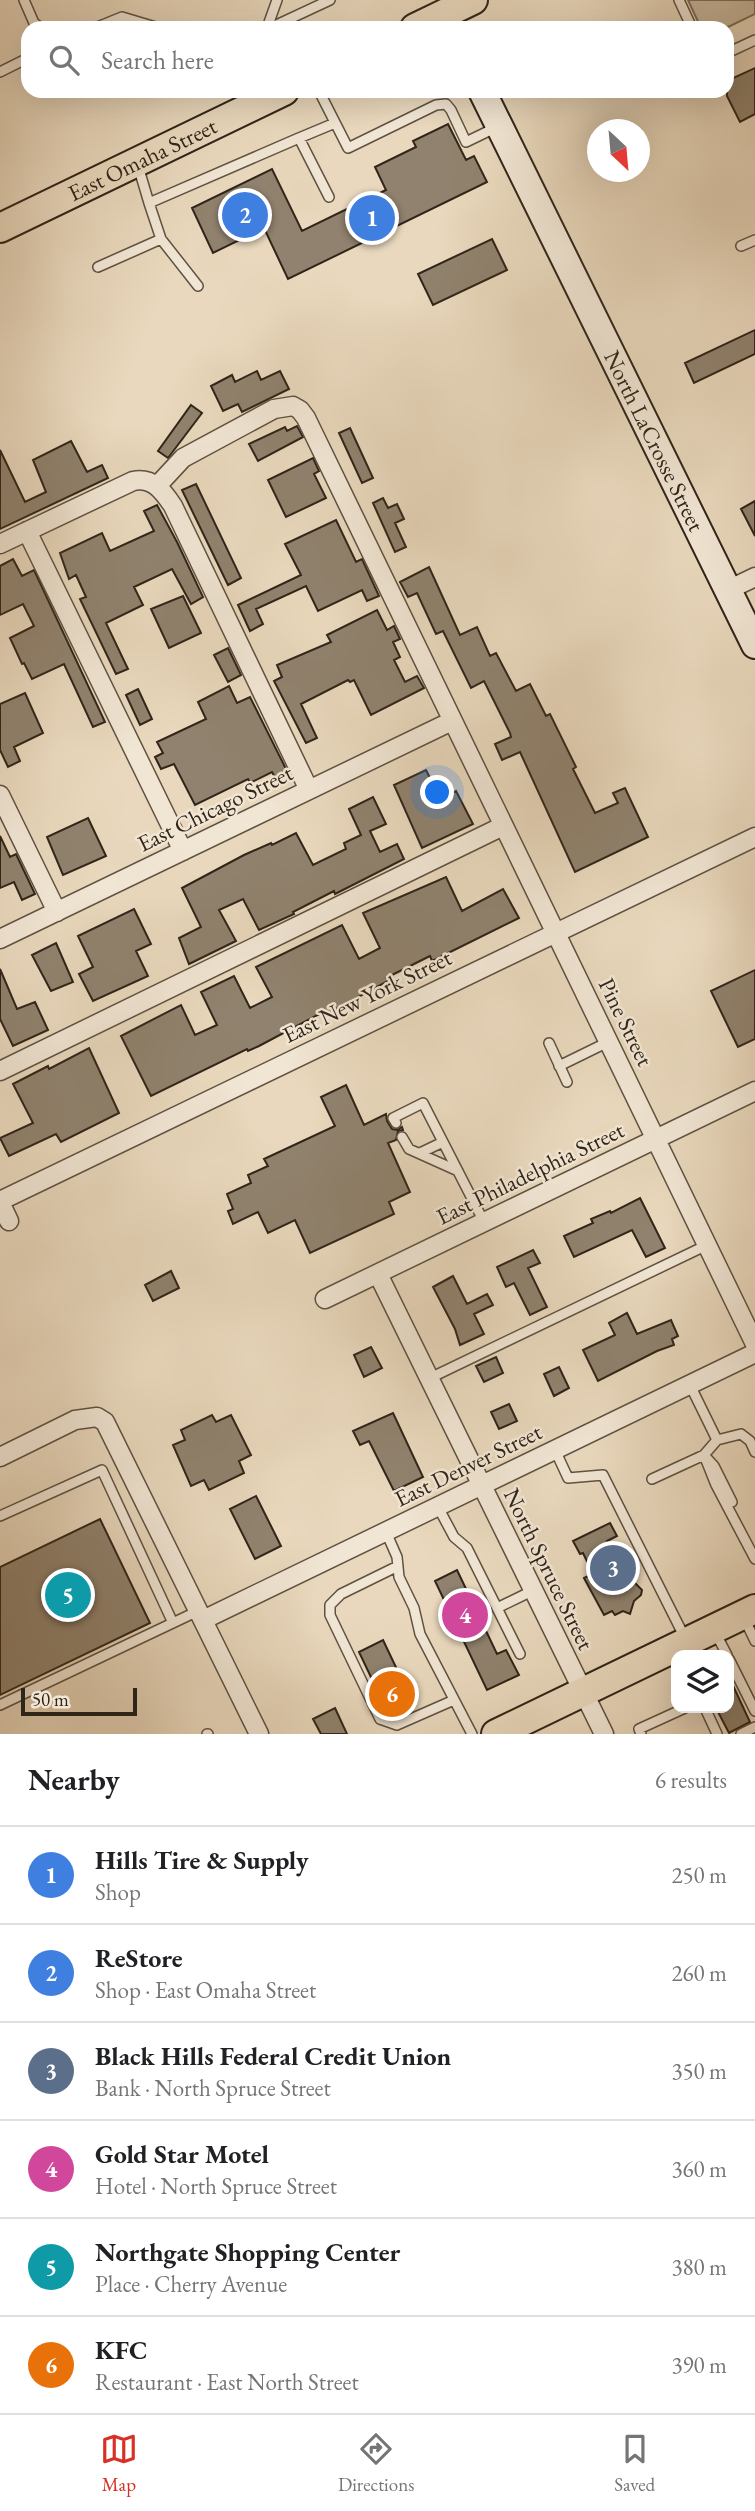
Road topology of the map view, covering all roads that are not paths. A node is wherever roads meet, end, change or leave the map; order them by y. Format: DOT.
graph roads {
  1 [pos="24,0"];
  2 [pos="277,0"];
  3 [pos="330,0"];
  4 [pos="472,0"];
  5 [pos="679,0"];
  6 [pos="33,21"];
  7 [pos="112,21"];
  8 [pos="135,21"];
  9 [pos="271,21"];
  10 [pos="284,21"];
  11 [pos="447,21"];
  12 [pos="689,21"];
  13 [pos="755,40"];
  14 [pos="734,50"];
  15 [pos="21,62"];
  16 [pos="0,72"];
  17 [pos="264,98"];
  18 [pos="322,98"];
  19 [pos="486,98"];
  20 [pos="335,123"];
  21 [pos="500,126"];
  22 [pos="299,138"];
  23 [pos="137,162"];
  24 [pos="329,197"];
  25 [pos="149,202"];
  26 [pos="0,228"];
  27 [pos="161,239"];
  28 [pos="755,240"];
  29 [pos="741,246"];
  30 [pos="98,267"];
  31 [pos="198,286"];
  32 [pos="158,486"];
  33 [pos="27,531"];
  34 [pos="0,544"];
  35 [pos="755,577"];
  36 [pos="728,590"];
  37 [pos="755,645"];
  38 [pos="452,721"];
  39 [pos="309,790"];
  40 [pos="0,795"];
  41 [pos="503,826"];
  42 [pos="755,837"];
  43 [pos="183,851"];
  44 [pos="57,912"];
  45 [pos="555,932"];
  46 [pos="0,939"];
  47 [pos="608,1042"];
  48 [pos="548,1043"];
  49 [pos="559,1066"];
  50 [pos="0,1071"];
  51 [pos="567,1082"];
  52 [pos="755,1091"];
  53 [pos="396,1124"];
  54 [pos="402,1137"];
  55 [pos="655,1139"];
  56 [pos="443,1142"];
  57 [pos="420,1153"];
  58 [pos="458,1171"];
  59 [pos="0,1201"];
  60 [pos="9,1221"];
  61 [pos="484,1222"];
  62 [pos="707,1245"];
  63 [pos="378,1273"];
  64 [pos="325,1299"];
  65 [pos="755,1344"];
  66 [pos="755,1353"];
  67 [pos="428,1379"];
  68 [pos="690,1385"];
  69 [pos="717,1440"];
  70 [pos="555,1450"];
  71 [pos="755,1451"];
  72 [pos="704,1455"];
  73 [pos="0,1457"];
  74 [pos="652,1479"];
  75 [pos="481,1487"];
  76 [pos="438,1507"];
  77 [pos="0,1516"];
  78 [pos="386,1532"];
  79 [pos="755,1557"];
  80 [pos="398,1566"];
  81 [pos="532,1591"];
  82 [pos="497,1608"];
  83 [pos="749,1612"];
  84 [pos="200,1616"];
  85 [pos="173,1623"];
  86 [pos="714,1629"];
  87 [pos="755,1641"];
  88 [pos="682,1648"];
  89 [pos="724,1650"];
  90 [pos="520,1654"];
  91 [pos="734,1671"];
  92 [pos="583,1692"];
  93 [pos="454,1700"];
  94 [pos="0,1705"];
  95 [pos="755,1711"];
  96 [pos="674,1713"];
  97 [pos="707,1713"];
  98 [pos="755,1727"];
  99 [pos="259,1734"];
  100 [pos="472,1734"];
  101 [pos="496,1734"];
  102 [pos="604,1734"];
  103 [pos="641,1734"];
  104 [pos="717,1734"];
  105 [pos="741,1734"];
  1 -- 6 [label="lane"];
  2 -- 9 [label="lane"];
  3 -- 10 [label="lane"];
  4 -- 11 [label="main road"];
  5 -- 12 [label="lane"];
  7 -- 8 [label="lane"];
  13 -- 14 [label="lane"];
  15 -- 16 [label="lane"];
  17 -- 23 [label="main road, East Omaha Street"];
  18 -- 20 [label="lane"];
  19 -- 21 [label="main road, North LaCrosse Street"];
  20 -- 21 [label="lane"];
  20 -- 22 [label="lane"];
  21 -- 36 [label="main road, North LaCrosse Street"];
  22 -- 24 [label="lane"];
  22 -- 25 [label="lane"];
  23 -- 25 [label="lane"];
  23 -- 26 [label="main road, East Omaha Street"];
  25 -- 27 [label="lane"];
  27 -- 30 [label="lane"];
  27 -- 31 [label="lane"];
  28 -- 29 [label="lane"];
  32 -- 33 [label="street"];
  32 -- 38 [label="street, Pine Street"];
  32 -- 39 [label="street"];
  33 -- 34 [label="street"];
  33 -- 43 [label="street"];
  35 -- 36 [label="street"];
  36 -- 37 [label="main road, North LaCrosse Street"];
  38 -- 39 [label="street, East Chicago Street"];
  38 -- 41 [label="street, Pine Street"];
  39 -- 43 [label="street, East Chicago Street"];
  40 -- 44 [label="street"];
  41 -- 45 [label="street, Pine Street"];
  41 -- 50 [label="street"];
  42 -- 45 [label="street, East New York Street"];
  43 -- 44 [label="street, East Chicago Street"];
  44 -- 46 [label="street, East Chicago Street"];
  45 -- 47 [label="street, Pine Street"];
  45 -- 59 [label="street, East New York Street"];
  47 -- 49 [label="lane"];
  47 -- 55 [label="street, Pine Street"];
  48 -- 49 [label="lane"];
  49 -- 51 [label="lane"];
  52 -- 55 [label="street, East Philadelphia Street"];
  53 -- 56 [label="lane"];
  54 -- 57 [label="lane"];
  55 -- 61 [label="street, East Philadelphia Street"];
  55 -- 62 [label="street, Pine Street"];
  56 -- 57 [label="lane"];
  56 -- 58 [label="lane"];
  57 -- 58 [label="lane"];
  58 -- 61 [label="lane"];
  59 -- 60 [label="street"];
  61 -- 63 [label="street, East Philadelphia Street"];
  62 -- 65 [label="street, Pine Street"];
  62 -- 67 [label="lane"];
  63 -- 64 [label="street, East Philadelphia Street"];
  63 -- 67 [label="street, North Spruce Street"];
  66 -- 68 [label="street, East Denver Street"];
  67 -- 75 [label="street, North Spruce Street"];
  68 -- 69 [label="lane"];
  68 -- 70 [label="street, East Denver Street"];
  69 -- 71 [label="lane"];
  69 -- 72 [label="lane"];
  70 -- 75 [label="street, East Denver Street"];
  70 -- 88 [label="lane"];
  72 -- 74 [label="lane"];
  72 -- 79 [label="lane"];
  73 -- 84 [label="street"];
  75 -- 76 [label="street, East Denver Street"];
  75 -- 81 [label="street, North Spruce Street"];
  76 -- 78 [label="street, East Denver Street"];
  76 -- 82 [label="lane"];
  77 -- 85 [label="lane"];
  78 -- 80 [label="lane"];
  78 -- 84 [label="street, East Denver Street"];
  80 -- 93 [label="lane"];
  80 -- 93 [label="lane"];
  81 -- 82 [label="lane"];
  81 -- 92 [label="street, North Spruce Street"];
  82 -- 90 [label="lane"];
  83 -- 86 [label="main road"];
  83 -- 87 [label="lane"];
  84 -- 85 [label="lane"];
  84 -- 99 [label="street"];
  85 -- 94 [label="lane"];
  86 -- 88 [label="main road"];
  86 -- 89 [label="lane"];
  88 -- 92 [label="main road"];
  91 -- 95 [label="lane"];
  92 -- 101 [label="main road"];
  92 -- 102 [label="street, North Spruce Street"];
  93 -- 100 [label="lane"];
  96 -- 103 [label="lane"];
  97 -- 104 [label="lane"];
  98 -- 105 [label="lane"];
}
